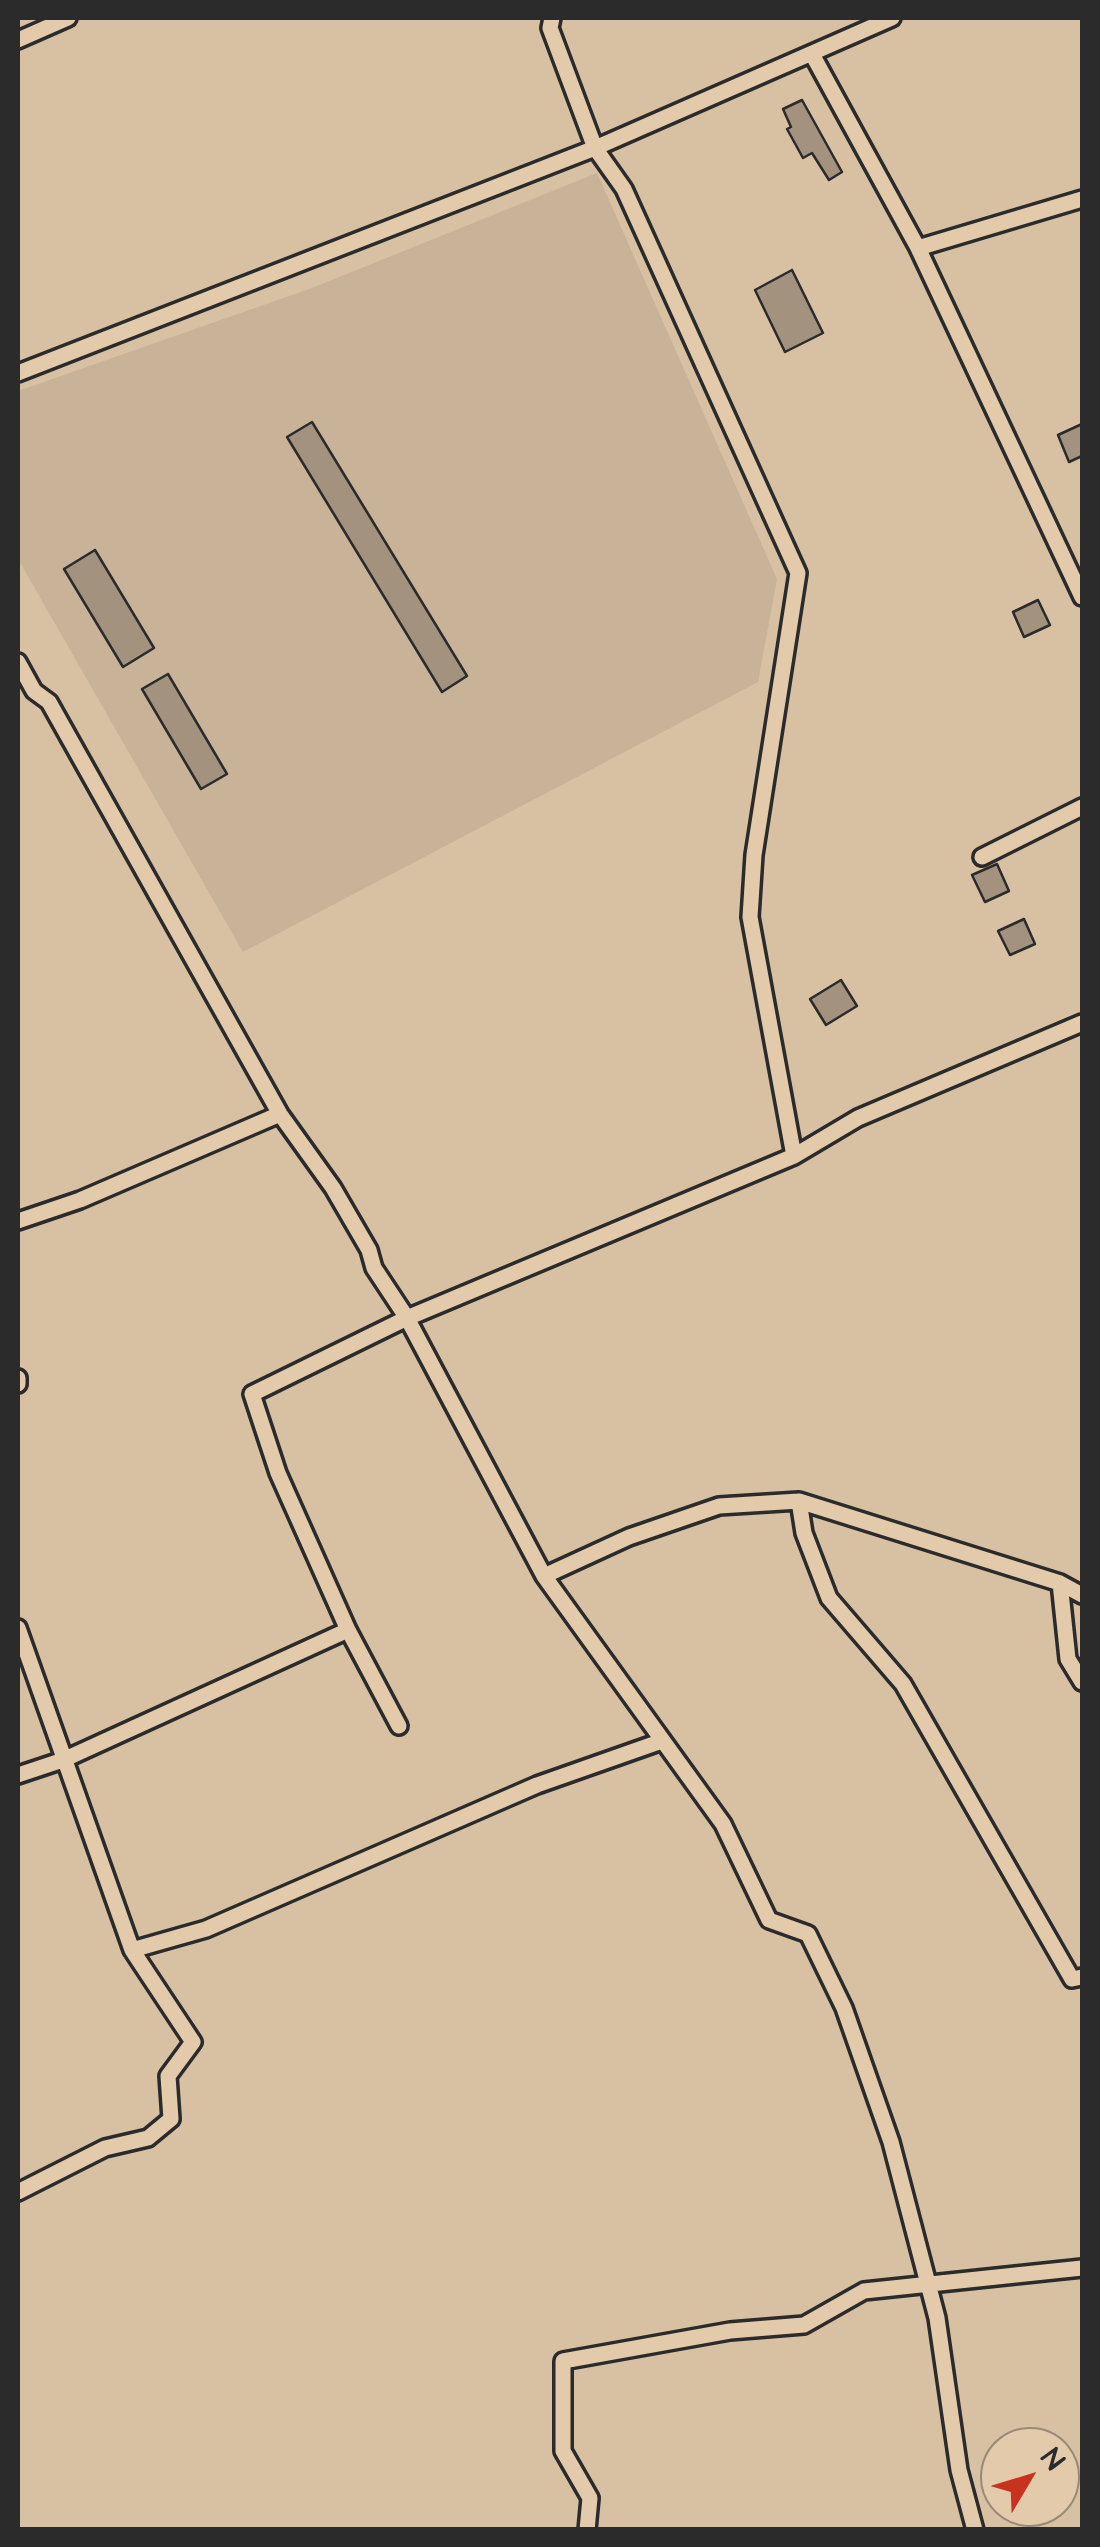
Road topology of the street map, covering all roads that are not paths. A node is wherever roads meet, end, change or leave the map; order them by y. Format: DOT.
graph roads {
  1 [pos="68,18"];
  2 [pos="892,18"];
  3 [pos="548,21"];
  4 [pos="18,40"];
  5 [pos="812,54"];
  6 [pos="595,148"];
  7 [pos="1082,199"];
  8 [pos="918,248"];
  9 [pos="18,374"];
  10 [pos="1082,598"];
  11 [pos="18,662"];
  12 [pos="1082,807"];
  13 [pos="982,857"];
  14 [pos="1082,1023"];
  15 [pos="280,1114"];
  16 [pos="794,1156"];
  17 [pos="18,1221"];
  18 [pos="407,1318"];
  19 [pos="799,1501"];
  20 [pos="544,1576"];
  21 [pos="1060,1583"];
  22 [pos="1082,1595"];
  23 [pos="18,1628"];
  24 [pos="348,1630"];
  25 [pos="1082,1682"];
  26 [pos="399,1726"];
  27 [pos="662,1741"];
  28 [pos="62,1760"];
  29 [pos="18,1776"];
  30 [pos="132,1950"];
  31 [pos="1082,1977"];
  32 [pos="18,2192"];
  33 [pos="1082,2268"];
  34 [pos="927,2287"];
  35 [pos="587,2530"];
  36 [pos="975,2530"];
  1 -- 4 [label="street"];
  2 -- 5 [label="street"];
  3 -- 6 [label="street"];
  5 -- 6 [label="street"];
  5 -- 8 [label="street"];
  6 -- 9 [label="street"];
  6 -- 16 [label="street"];
  7 -- 8 [label="street"];
  8 -- 10 [label="street"];
  11 -- 15 [label="street"];
  12 -- 13 [label="street"];
  14 -- 16 [label="street"];
  15 -- 17 [label="street"];
  15 -- 18 [label="street"];
  16 -- 18 [label="street"];
  18 -- 20 [label="street"];
  18 -- 24 [label="street"];
  19 -- 20 [label="street"];
  19 -- 21 [label="street"];
  19 -- 31 [label="street"];
  20 -- 27 [label="street"];
  21 -- 22 [label="street"];
  21 -- 25 [label="street"];
  23 -- 28 [label="street"];
  24 -- 26 [label="street"];
  24 -- 28 [label="street"];
  27 -- 30 [label="street"];
  27 -- 34 [label="street"];
  28 -- 29 [label="street"];
  28 -- 30 [label="street"];
  30 -- 32 [label="street"];
  33 -- 34 [label="street"];
  34 -- 35 [label="street"];
  34 -- 36 [label="street"];
}
